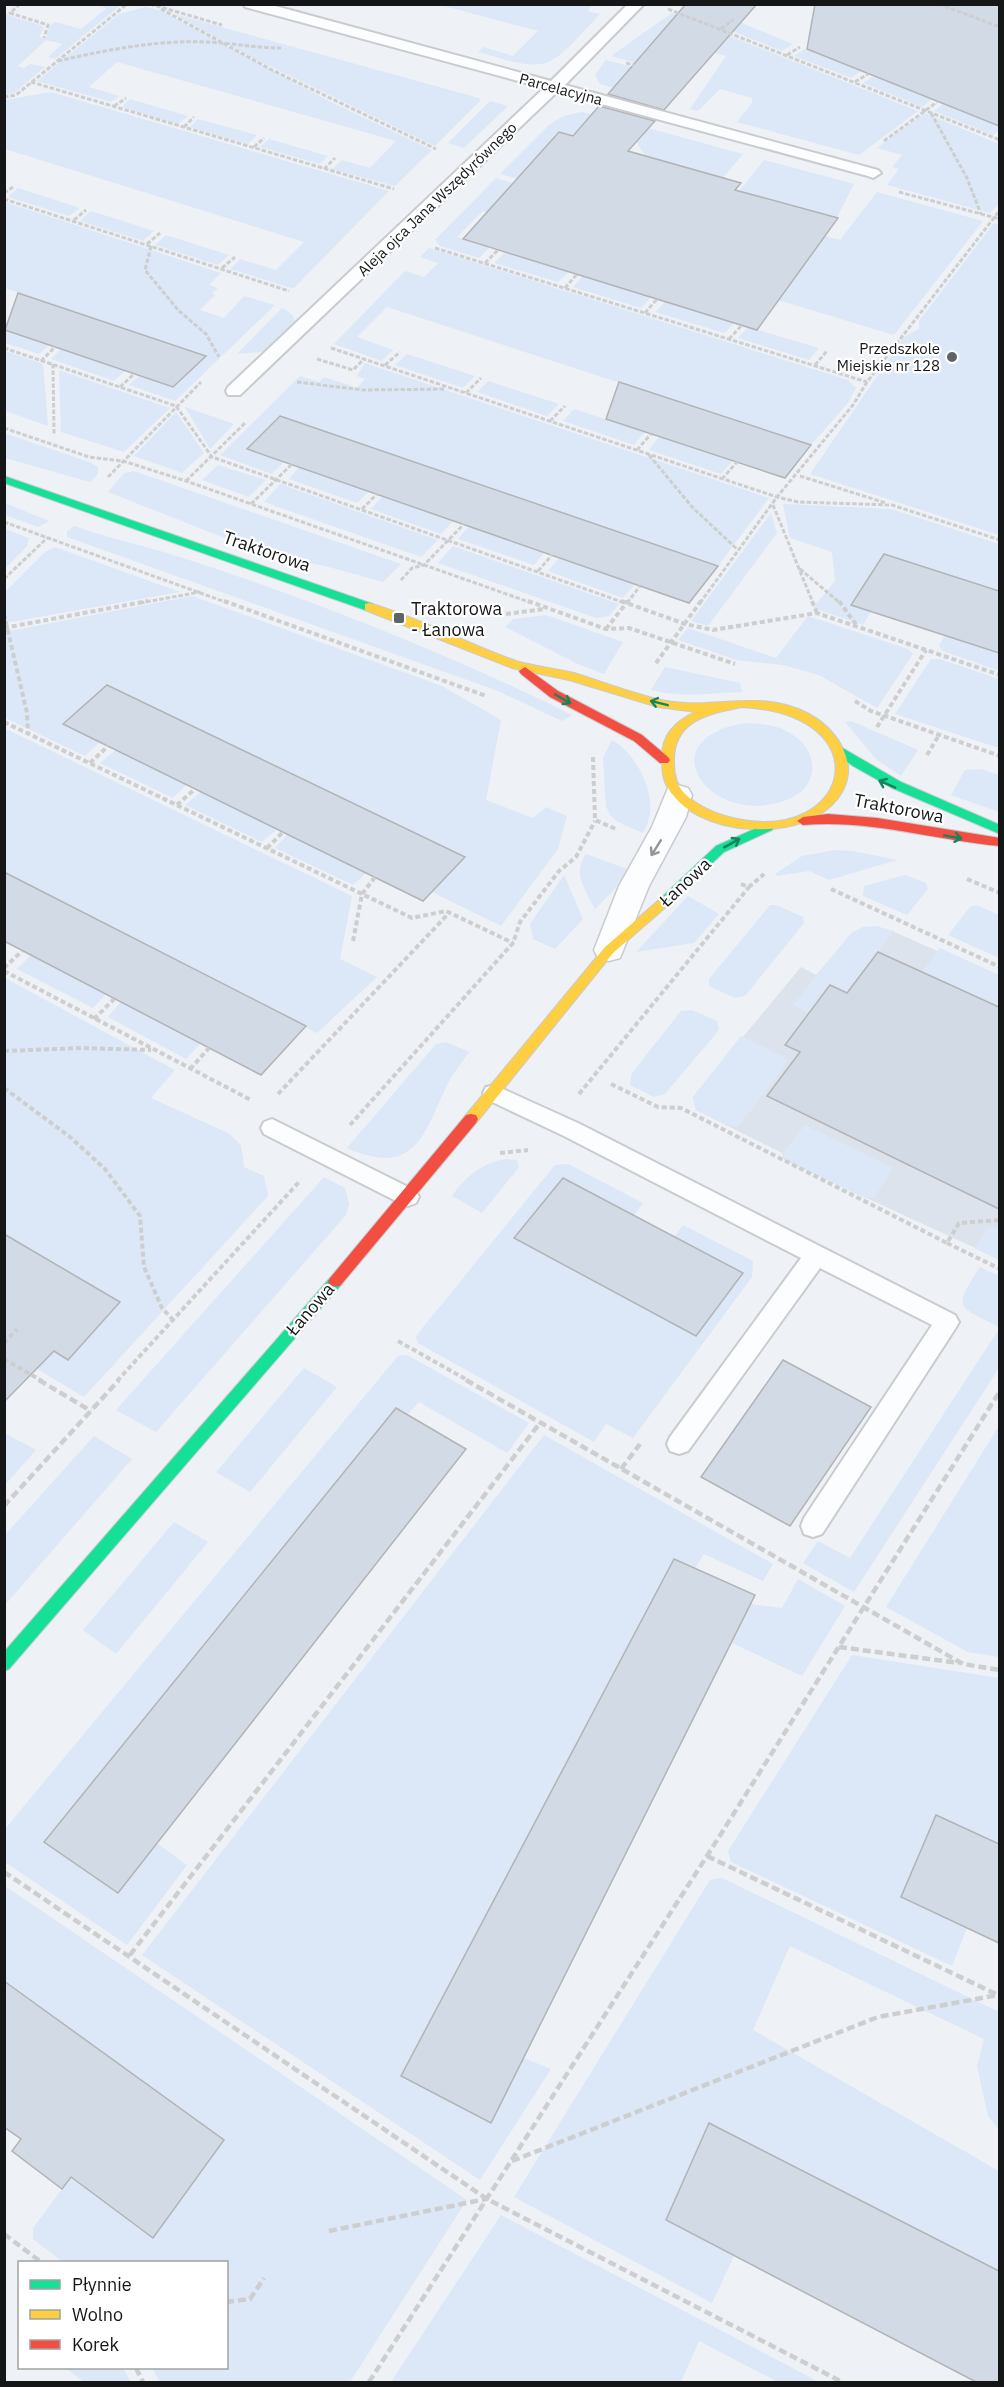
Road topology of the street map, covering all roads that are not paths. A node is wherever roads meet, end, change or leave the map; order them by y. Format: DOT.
graph roads {
  1 [pos="250,4"];
  2 [pos="637,4"];
  3 [pos="555,87"];
  4 [pos="873,173"];
  5 [pos="234,391"];
  6 [pos="4,479"];
  7 [pos="516,664"];
  8 [pos="717,707"];
  9 [pos="839,750"];
  10 [pos="664,760"];
  11 [pos="678,795"];
  12 [pos="792,823"];
  13 [pos="768,827"];
  14 [pos="999,830"];
  15 [pos="999,842"];
  16 [pos="609,950"];
  17 [pos="494,1093"];
  18 [pos="272,1128"];
  19 [pos="408,1197"];
  20 [pos="816,1255"];
  21 [pos="679,1444"];
  22 [pos="813,1526"];
  23 [pos="4,1664"];
  1 -- 3 [label="lane, Parcelacyjna"];
  2 -- 3 [label="lane, Aleja ojca Jana Wszędyrównego"];
  3 -- 4 [label="lane, Parcelacyjna"];
  3 -- 5 [label="lane, Aleja ojca Jana Wszędyrównego"];
  6 -- 7 [label="main road, Traktorowa"];
  8 -- 7 [label="main road, Traktorowa, one-way"];
  7 -- 10 [label="main road, Traktorowa, one-way"];
  8 -- 9 [label="main road"];
  8 -- 10 [label="main road"];
  9 -- 12 [label="main road"];
  14 -- 9 [label="main road, Traktorowa, one-way"];
  10 -- 11 [label="main road"];
  11 -- 13 [label="main road"];
  11 -- 16 [label="street, Łanowa, one-way"];
  12 -- 13 [label="main road"];
  12 -- 15 [label="main road, Traktorowa, one-way"];
  16 -- 13 [label="main road, Łanowa, one-way"];
  16 -- 17 [label="main road, Łanowa"];
  17 -- 19 [label="main road, Łanowa"];
  17 -- 20 [label="lane"];
  18 -- 19 [label="lane"];
  19 -- 23 [label="main road, Łanowa"];
  20 -- 21 [label="lane"];
  20 -- 22 [label="lane"];
}
